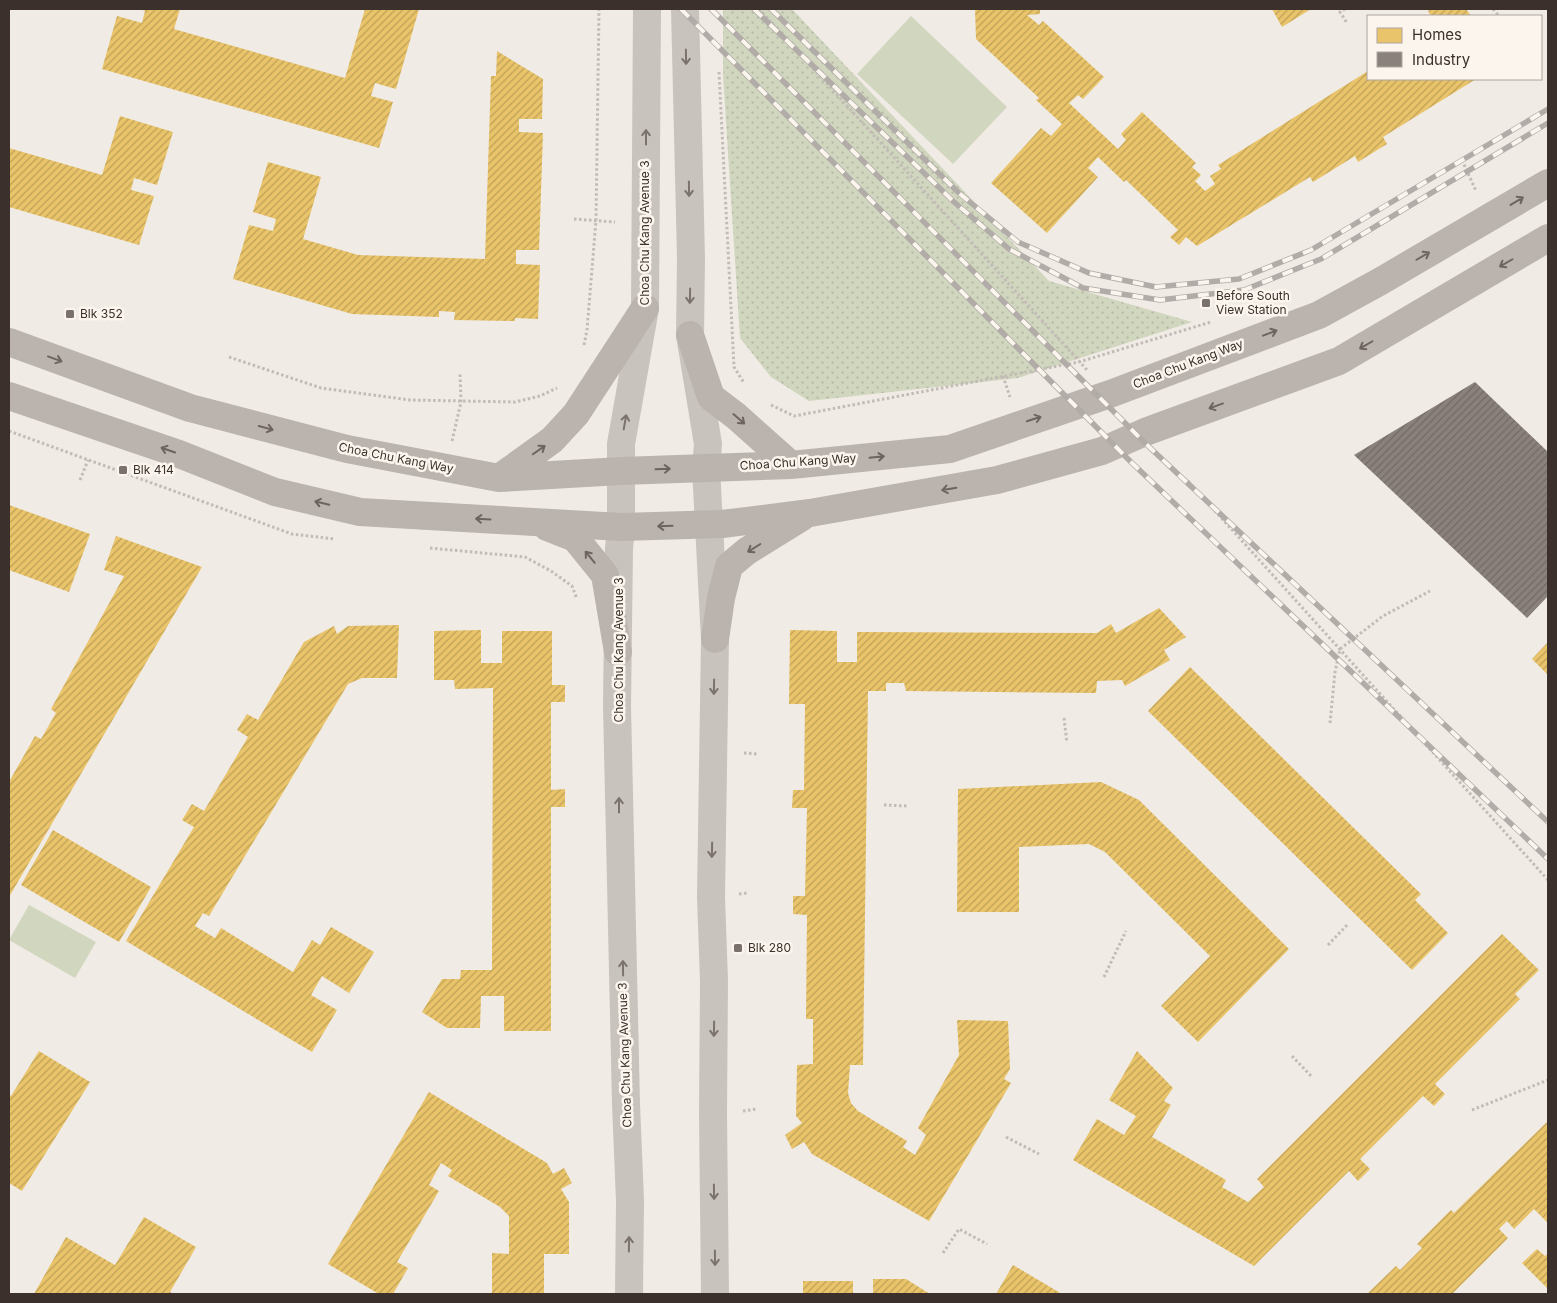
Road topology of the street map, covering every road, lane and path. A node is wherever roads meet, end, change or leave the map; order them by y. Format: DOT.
graph roads {
  1 [pos="598,9"];
  2 [pos="647,9"];
  3 [pos="685,9"];
  4 [pos="759,9"];
  5 [pos="1345,9"];
  6 [pos="1347,23"];
  7 [pos="718,68"];
  8 [pos="1548,183"];
  9 [pos="574,219"];
  10 [pos="596,220"];
  11 [pos="646,225"];
  12 [pos="1548,238"];
  13 [pos="646,308"];
  14 [pos="1219,319"];
  15 [pos="690,335"];
  16 [pos="9,342"];
  17 [pos="583,350"];
  18 [pos="229,357"];
  19 [pos="1079,362"];
  20 [pos="460,374"];
  21 [pos="563,385"];
  22 [pos="746,387"];
  23 [pos="1110,394"];
  24 [pos="9,396"];
  25 [pos="461,402"];
  26 [pos="768,403"];
  27 [pos="9,430"];
  28 [pos="88,460"];
  29 [pos="791,465"];
  30 [pos="446,468"];
  31 [pos="706,468"];
  32 [pos="621,471"];
  33 [pos="499,478"];
  34 [pos="80,480"];
  35 [pos="1188,481"];
  36 [pos="810,513"];
  37 [pos="532,522"];
  38 [pos="708,524"];
  39 [pos="621,527"];
  40 [pos="344,540"];
  41 [pos="430,548"];
  42 [pos="1430,591"];
  43 [pos="578,603"];
  44 [pos="715,638"];
  45 [pos="1340,649"];
  46 [pos="618,652"];
  47 [pos="1064,718"];
  48 [pos="1330,722"];
  49 [pos="1068,743"];
  50 [pos="735,752"];
  51 [pos="758,754"];
  52 [pos="884,805"];
  53 [pos="907,806"];
  54 [pos="1548,880"];
  55 [pos="1348,924"];
  56 [pos="1126,931"];
  57 [pos="1328,944"];
  58 [pos="1104,977"];
  59 [pos="1292,1056"];
  60 [pos="1312,1077"];
  61 [pos="1548,1080"];
  62 [pos="1472,1110"];
  63 [pos="1006,1137"];
  64 [pos="1039,1154"];
  65 [pos="987,1244"];
  66 [pos="942,1254"];
  67 [pos="628,1294"];
  68 [pos="715,1294"];
  1 -- 10 [label="path"];
  11 -- 2 [label="street, Choa Chu Kang Avenue 3, one-way"];
  3 -- 15 [label="street, one-way"];
  4 -- 19 [label="path"];
  5 -- 6 [label="path"];
  7 -- 22 [label="path"];
  23 -- 8 [label="main road, Choa Chu Kang Way, one-way"];
  9 -- 10 [label="path"];
  10 -- 11 [label="path"];
  10 -- 17 [label="path"];
  11 -- 13 [label="street, Choa Chu Kang Avenue 3"];
  12 -- 36 [label="main road, one-way"];
  32 -- 13 [label="street, Choa Chu Kang Avenue 3, one-way"];
  33 -- 13 [label="main road, one-way"];
  14 -- 19 [label="path"];
  15 -- 29 [label="main road, one-way"];
  15 -- 31 [label="street"];
  16 -- 30 [label="main road, Choa Chu Kang Way, one-way"];
  18 -- 25 [label="path"];
  19 -- 23 [label="path"];
  19 -- 26 [label="path"];
  20 -- 25 [label="path"];
  21 -- 25 [label="path"];
  29 -- 23 [label="main road, Choa Chu Kang Way, one-way"];
  37 -- 24 [label="main road, one-way"];
  25 -- 30 [label="path"];
  27 -- 28 [label="path"];
  28 -- 34 [label="path"];
  28 -- 40 [label="path"];
  29 -- 31 [label="main road, Choa Chu Kang Way"];
  30 -- 33 [label="main road, Choa Chu Kang Way"];
  32 -- 31 [label="main road, Choa Chu Kang Way, one-way"];
  31 -- 38 [label="street"];
  32 -- 33 [label="main road, Choa Chu Kang Way"];
  32 -- 39 [label="street, Choa Chu Kang Avenue 3"];
  35 -- 45 [label="path"];
  36 -- 38 [label="main road"];
  36 -- 44 [label="main road, one-way"];
  37 -- 39 [label="main road"];
  46 -- 37 [label="main road, one-way"];
  38 -- 39 [label="main road, one-way"];
  38 -- 44 [label="street"];
  39 -- 46 [label="street, Choa Chu Kang Avenue 3"];
  41 -- 43 [label="path"];
  42 -- 45 [label="path"];
  44 -- 68 [label="street, one-way"];
  45 -- 48 [label="path"];
  45 -- 54 [label="path"];
  67 -- 46 [label="street, Choa Chu Kang Avenue 3, one-way"];
  47 -- 49 [label="path"];
  50 -- 51 [label="path"];
  52 -- 53 [label="path"];
  55 -- 57 [label="path"];
  56 -- 58 [label="path"];
  59 -- 60 [label="path"];
  61 -- 62 [label="path"];
  63 -- 64 [label="path"];
  65 -- 66 [label="path"];
}
